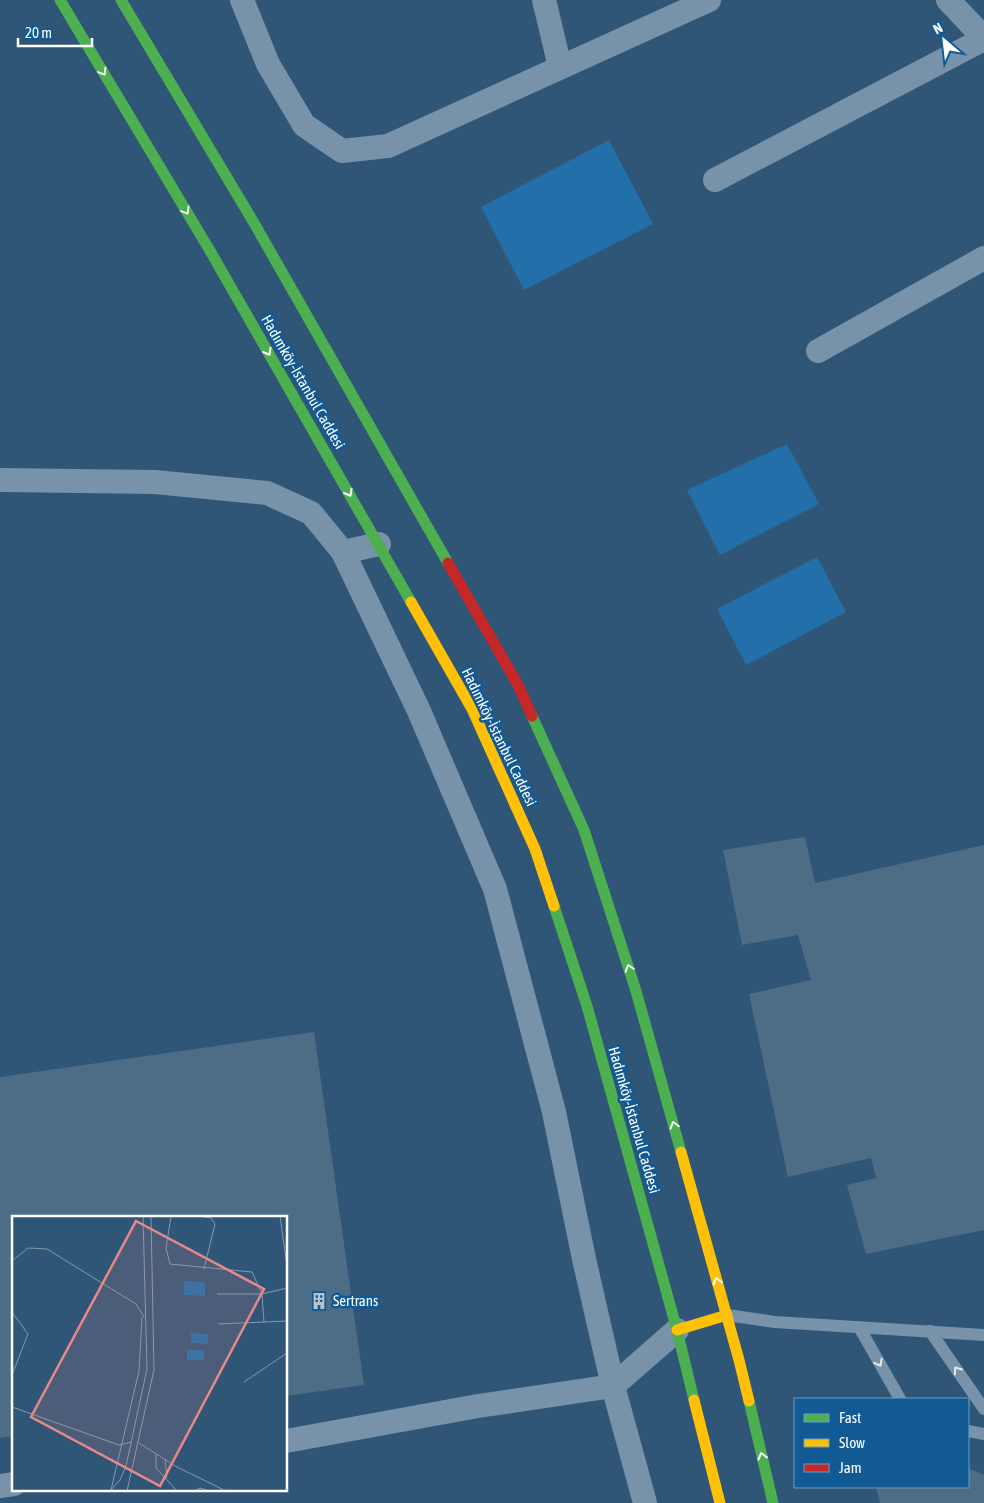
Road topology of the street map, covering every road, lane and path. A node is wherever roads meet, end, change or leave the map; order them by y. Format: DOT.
graph roads {
  1 [pos="60,0"];
  2 [pos="121,0"];
  3 [pos="242,0"];
  4 [pos="544,0"];
  5 [pos="709,0"];
  6 [pos="948,0"];
  7 [pos="984,38"];
  8 [pos="560,67"];
  9 [pos="715,180"];
  10 [pos="984,258"];
  11 [pos="818,351"];
  12 [pos="0,480"];
  13 [pos="379,544"];
  14 [pos="343,552"];
  15 [pos="727,1315"];
  16 [pos="859,1327"];
  17 [pos="677,1330"];
  18 [pos="930,1331"];
  19 [pos="984,1335"];
  20 [pos="613,1386"];
  21 [pos="899,1398"];
  22 [pos="984,1409"];
  23 [pos="969,1432"];
  24 [pos="984,1434"];
  25 [pos="288,1441"];
  26 [pos="645,1503"];
  27 [pos="720,1503"];
  28 [pos="774,1503"];
  1 -- 13 [label="main road, Hadımköy-İstanbul Caddesi, one-way"];
  15 -- 2 [label="main road, one-way"];
  3 -- 8 [label="street"];
  4 -- 8 [label="street"];
  5 -- 8 [label="street"];
  6 -- 7 [label="street"];
  7 -- 9 [label="street"];
  10 -- 11 [label="street"];
  12 -- 14 [label="street"];
  13 -- 14 [label="street"];
  13 -- 17 [label="main road, Hadımköy-İstanbul Caddesi"];
  14 -- 20 [label="street"];
  15 -- 16 [label="lane"];
  15 -- 17 [label="main road"];
  28 -- 15 [label="main road, one-way"];
  16 -- 18 [label="lane"];
  16 -- 21 [label="lane, one-way"];
  17 -- 20 [label="street"];
  17 -- 27 [label="main road, Hadımköy-İstanbul Caddesi"];
  18 -- 19 [label="lane"];
  22 -- 18 [label="lane, one-way"];
  20 -- 25 [label="street"];
  20 -- 26 [label="street"];
  23 -- 24 [label="lane"];
}
